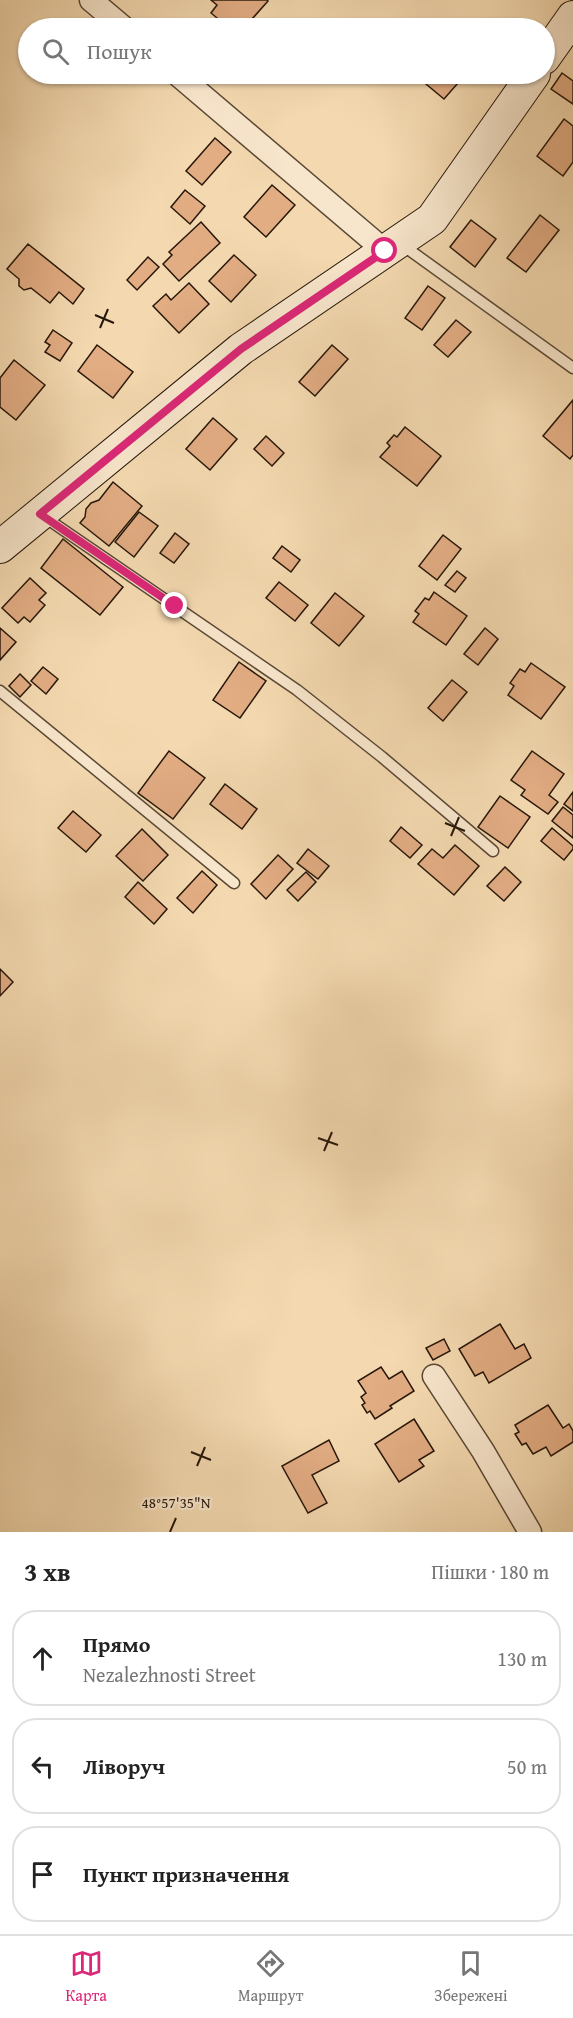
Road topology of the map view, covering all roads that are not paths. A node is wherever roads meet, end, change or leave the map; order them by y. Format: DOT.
graph roads {
  1 [pos="91,0"];
  2 [pos="573,17"];
  3 [pos="112,18"];
  4 [pos="555,42"];
  5 [pos="190,84"];
  6 [pos="527,84"];
  7 [pos="392,246"];
  8 [pos="573,368"];
  9 [pos="40,514"];
  10 [pos="0,547"];
  11 [pos="0,691"];
  12 [pos="493,852"];
  13 [pos="234,884"];
  14 [pos="434,1376"];
  15 [pos="530,1532"];
  1 -- 3 [label="street"];
  2 -- 4 [label="street"];
  5 -- 7 [label="street"];
  6 -- 7 [label="street"];
  7 -- 8 [label="lane"];
  7 -- 9 [label="street"];
  9 -- 10 [label="street"];
  9 -- 12 [label="lane"];
  11 -- 13 [label="lane"];
  14 -- 15 [label="street"];
}
